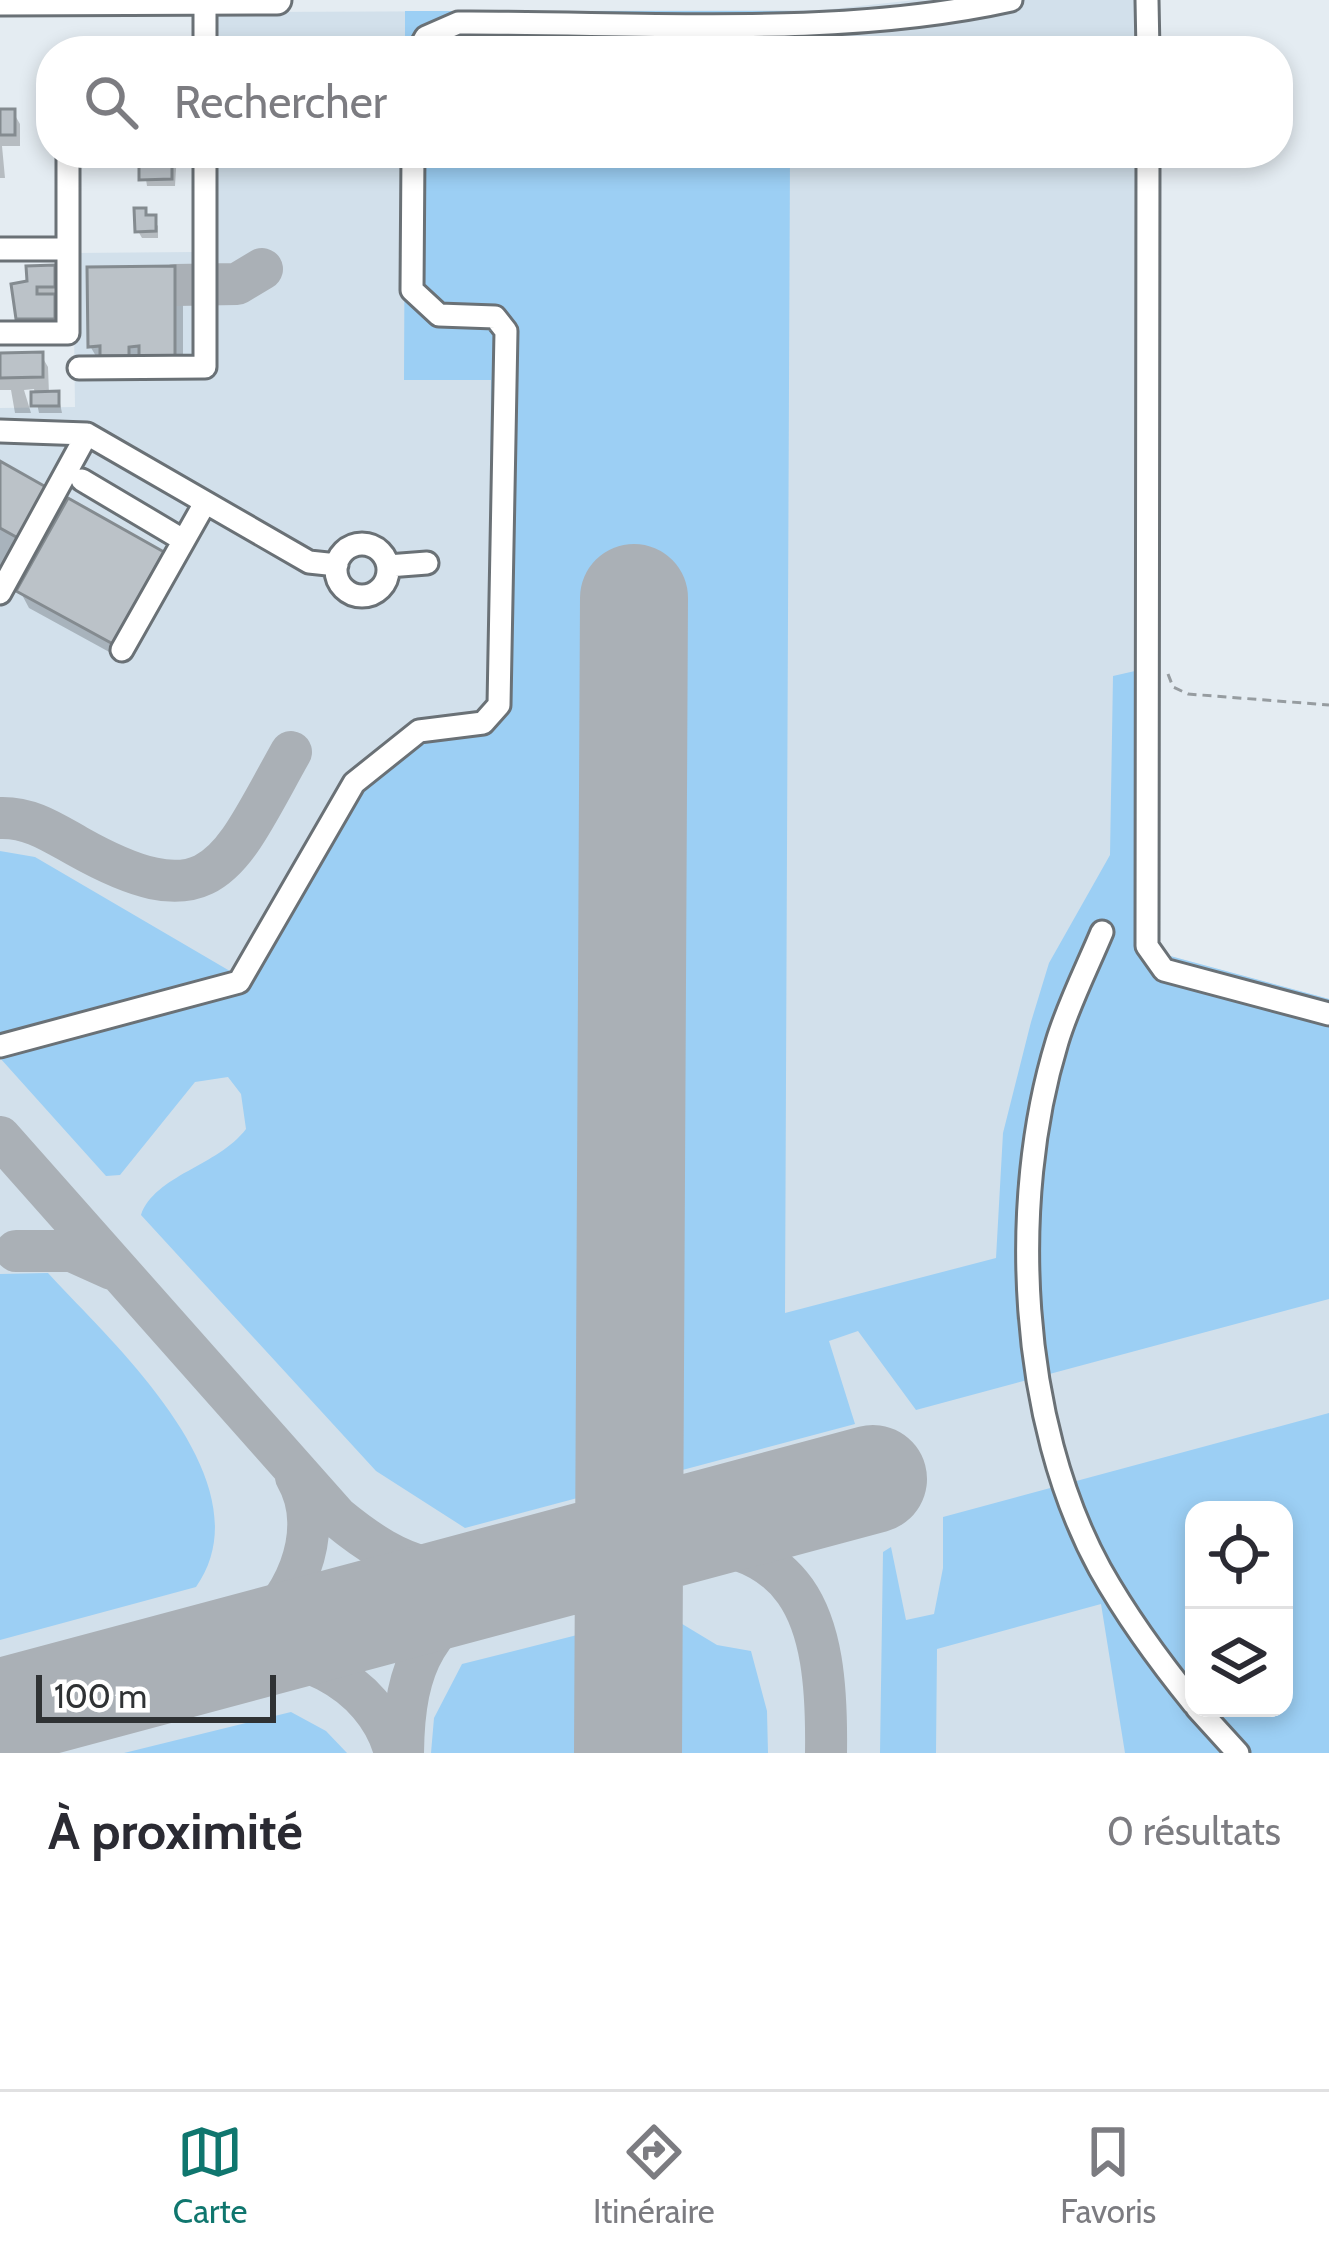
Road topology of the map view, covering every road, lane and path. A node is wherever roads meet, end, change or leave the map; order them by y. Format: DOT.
graph roads {
  1 [pos="205,0"];
  2 [pos="277,0"];
  3 [pos="1012,0"];
  4 [pos="1147,0"];
  5 [pos="0,1"];
  6 [pos="205,36"];
  7 [pos="430,36"];
  8 [pos="1148,36"];
  9 [pos="68,168"];
  10 [pos="205,168"];
  11 [pos="413,168"];
  12 [pos="1148,168"];
  13 [pos="0,249"];
  14 [pos="68,249"];
  15 [pos="0,333"];
  16 [pos="79,368"];
  17 [pos="0,431"];
  18 [pos="87,434"];
  19 [pos="82,480"];
  20 [pos="205,502"];
  21 [pos="184,539"];
  22 [pos="427,563"];
  23 [pos="337,565"];
  24 [pos="388,566"];
  25 [pos="0,593"];
  26 [pos="122,650"];
  27 [pos="1162,662"];
  28 [pos="1329,705"];
  29 [pos="1102,932"];
  30 [pos="1329,1014"];
  31 [pos="0,1046"];
  32 [pos="1185,1692"];
  33 [pos="1206,1717"];
  34 [pos="1238,1753"];
  1 -- 2 [label="main road"];
  1 -- 5 [label="main road"];
  1 -- 6 [label="lane"];
  3 -- 7 [label="lane"];
  4 -- 8 [label="lane"];
  9 -- 14 [label="lane"];
  10 -- 16 [label="lane"];
  11 -- 31 [label="lane"];
  12 -- 30 [label="lane"];
  13 -- 14 [label="lane"];
  14 -- 15 [label="lane"];
  17 -- 18 [label="lane"];
  18 -- 20 [label="lane"];
  18 -- 25 [label="lane"];
  19 -- 21 [label="lane"];
  20 -- 21 [label="lane"];
  20 -- 23 [label="lane"];
  21 -- 26 [label="lane"];
  22 -- 24 [label="lane"];
  23 -- 24 [label="lane"];
  23 -- 24 [label="lane"];
  27 -- 28 [label="path"];
  29 -- 32 [label="lane"];
  33 -- 34 [label="lane"];
}
